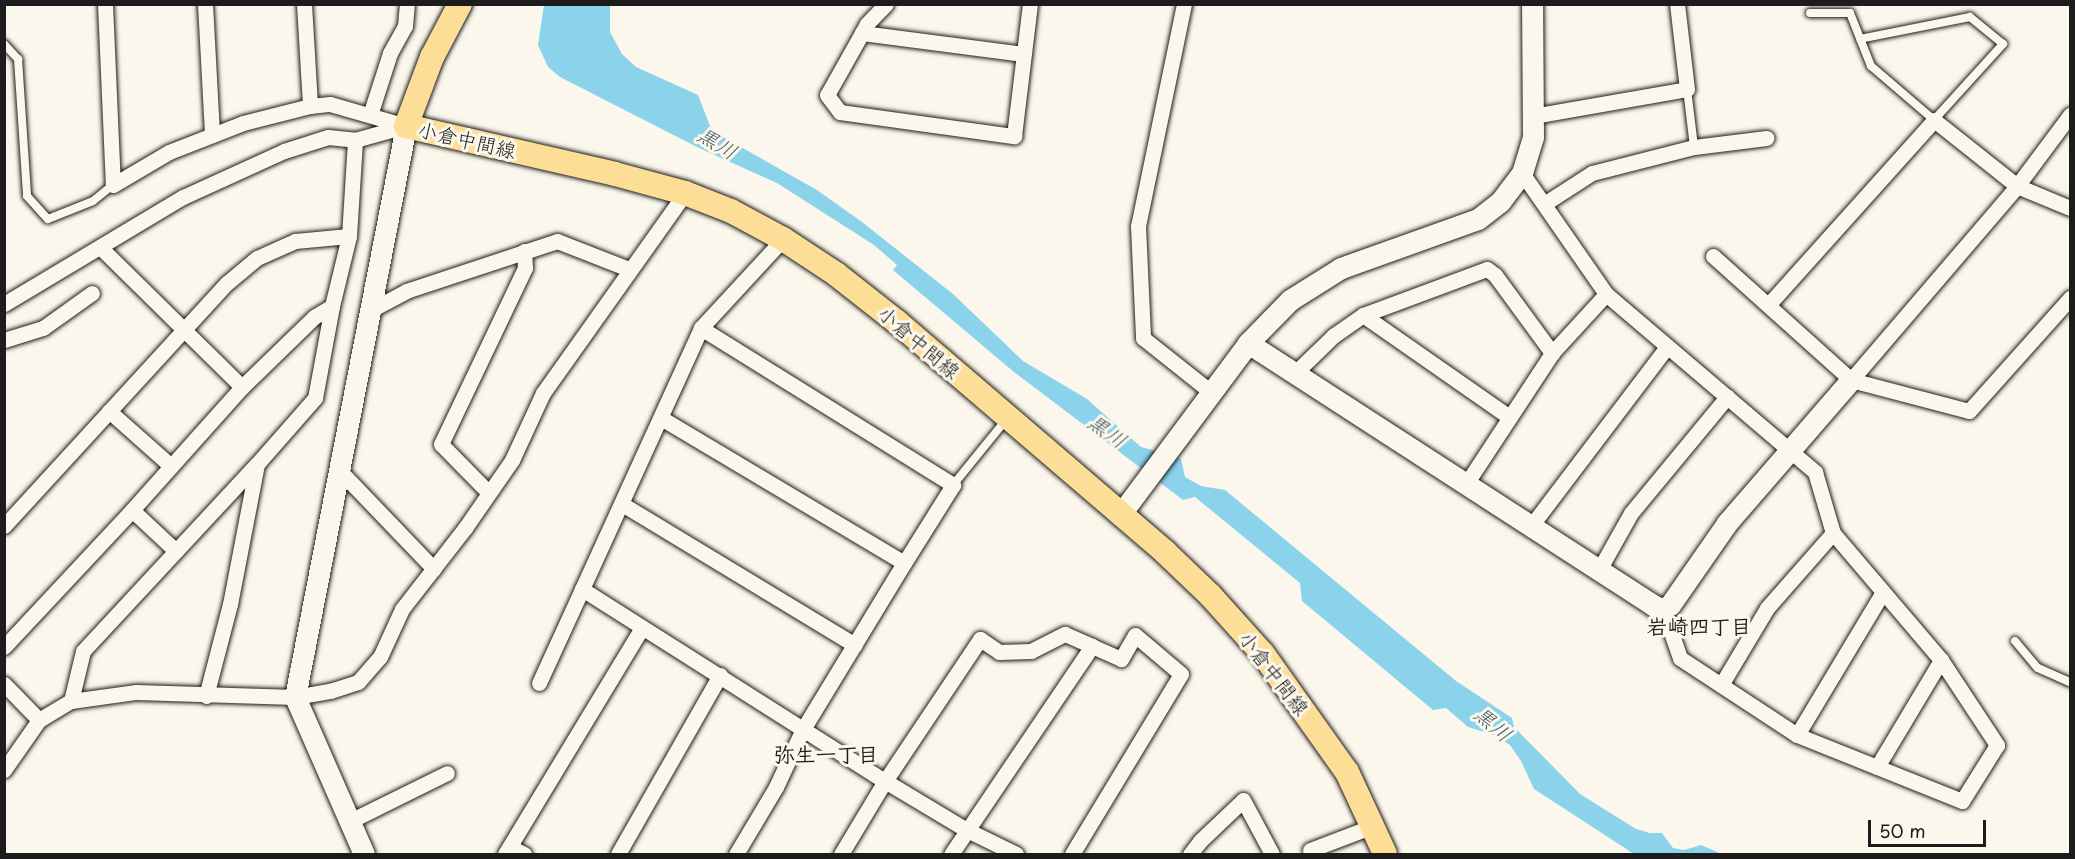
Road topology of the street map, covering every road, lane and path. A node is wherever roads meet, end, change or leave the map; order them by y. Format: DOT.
graph roads {
  1 [pos="105,4"];
  2 [pos="205,4"];
  3 [pos="304,4"];
  4 [pos="407,4"];
  5 [pos="460,4"];
  6 [pos="886,4"];
  7 [pos="1030,4"];
  8 [pos="1184,4"];
  9 [pos="1532,4"];
  10 [pos="1677,4"];
  11 [pos="1810,13"];
  12 [pos="862,33"];
  13 [pos="1860,39"];
  14 [pos="4,44"];
  15 [pos="1024,54"];
  16 [pos="1687,89"];
  17 [pos="310,105"];
  18 [pos="370,115"];
  19 [pos="2070,115"];
  20 [pos="1533,116"];
  21 [pos="1934,120"];
  22 [pos="406,126"];
  23 [pos="212,135"];
  24 [pos="1766,138"];
  25 [pos="355,140"];
  26 [pos="1694,147"];
  27 [pos="1522,173"];
  28 [pos="112,185"];
  29 [pos="2017,186"];
  30 [pos="685,193"];
  31 [pos="1544,204"];
  32 [pos="2070,208"];
  33 [pos="349,236"];
  34 [pos="783,239"];
  35 [pos="101,248"];
  36 [pos="524,251"];
  37 [pos="1713,256"];
  38 [pos="629,269"];
  39 [pos="92,293"];
  40 [pos="1606,294"];
  41 [pos="2070,298"];
  42 [pos="4,304"];
  43 [pos="1769,304"];
  44 [pos="332,306"];
  45 [pos="371,310"];
  46 [pos="1363,315"];
  47 [pos="701,328"];
  48 [pos="183,331"];
  49 [pos="4,340"];
  50 [pos="1248,343"];
  51 [pos="1667,347"];
  52 [pos="1552,353"];
  53 [pos="1295,373"];
  54 [pos="1851,380"];
  55 [pos="242,387"];
  56 [pos="1211,392"];
  57 [pos="1727,397"];
  58 [pos="109,411"];
  59 [pos="1508,416"];
  60 [pos="661,418"];
  61 [pos="1007,418"];
  62 [pos="1791,451"];
  63 [pos="257,464"];
  64 [pos="171,466"];
  65 [pos="339,470"];
  66 [pos="1466,484"];
  67 [pos="953,485"];
  68 [pos="488,492"];
  69 [pos="622,504"];
  70 [pos="132,510"];
  71 [pos="1120,515"];
  72 [pos="4,526"];
  73 [pos="1531,526"];
  74 [pos="1833,533"];
  75 [pos="176,551"];
  76 [pos="904,563"];
  77 [pos="434,569"];
  78 [pos="1599,570"];
  79 [pos="582,589"];
  80 [pos="1883,592"];
  81 [pos="1663,609"];
  82 [pos="642,628"];
  83 [pos="2015,641"];
  84 [pos="855,645"];
  85 [pos="1092,646"];
  86 [pos="4,647"];
  87 [pos="1941,660"];
  88 [pos="720,675"];
  89 [pos="2070,682"];
  90 [pos="539,683"];
  91 [pos="4,684"];
  92 [pos="1721,685"];
  93 [pos="206,696"];
  94 [pos="295,697"];
  95 [pos="70,701"];
  96 [pos="39,720"];
  97 [pos="803,729"];
  98 [pos="1797,735"];
  99 [pos="1877,767"];
  100 [pos="4,770"];
  101 [pos="447,773"];
  102 [pos="885,781"];
  103 [pos="350,821"];
  104 [pos="1373,826"];
  105 [pos="965,829"];
  106 [pos="513,852"];
  107 [pos="1306,853"];
  108 [pos="364,855"];
  109 [pos="618,855"];
  110 [pos="736,855"];
  111 [pos="841,855"];
  112 [pos="951,855"];
  113 [pos="1016,855"];
  114 [pos="1072,855"];
  115 [pos="1190,855"];
  116 [pos="1272,855"];
  117 [pos="1385,855"];
  1 -- 28 [label="street"];
  2 -- 23 [label="street"];
  3 -- 17 [label="street"];
  4 -- 18 [label="street"];
  5 -- 22 [label="main road, 小倉中間線"];
  6 -- 12 [label="street"];
  7 -- 15 [label="street"];
  8 -- 56 [label="street"];
  9 -- 20 [label="street"];
  10 -- 16 [label="street"];
  11 -- 13 [label="lane"];
  12 -- 15 [label="street"];
  12 -- 15 [label="street"];
  13 -- 21 [label="lane"];
  13 -- 21 [label="lane"];
  14 -- 28 [label="lane"];
  16 -- 20 [label="street"];
  16 -- 26 [label="lane"];
  17 -- 18 [label="street"];
  17 -- 23 [label="street"];
  18 -- 22 [label="street"];
  19 -- 29 [label="street"];
  20 -- 27 [label="street"];
  21 -- 29 [label="street"];
  21 -- 43 [label="street"];
  22 -- 25 [label="street"];
  22 -- 30 [label="main road, 小倉中間線"];
  22 -- 45 [label="street"];
  23 -- 28 [label="street"];
  24 -- 26 [label="street"];
  25 -- 33 [label="street"];
  25 -- 35 [label="street"];
  26 -- 31 [label="street"];
  27 -- 31 [label="street"];
  27 -- 50 [label="street"];
  29 -- 32 [label="street"];
  29 -- 54 [label="street"];
  30 -- 34 [label="main road, 小倉中間線"];
  30 -- 38 [label="street"];
  31 -- 40 [label="street"];
  33 -- 44 [label="street"];
  33 -- 48 [label="street"];
  34 -- 47 [label="street"];
  34 -- 61 [label="main road, 小倉中間線"];
  35 -- 42 [label="street"];
  35 -- 48 [label="street"];
  36 -- 38 [label="street"];
  36 -- 45 [label="street"];
  36 -- 68 [label="street"];
  37 -- 43 [label="street"];
  38 -- 68 [label="street"];
  39 -- 49 [label="street"];
  40 -- 51 [label="street"];
  40 -- 52 [label="street"];
  41 -- 54 [label="street"];
  43 -- 54 [label="street"];
  44 -- 55 [label="street"];
  44 -- 63 [label="street"];
  45 -- 65 [label="street"];
  46 -- 52 [label="street"];
  46 -- 53 [label="street"];
  46 -- 59 [label="street"];
  47 -- 60 [label="street"];
  47 -- 67 [label="street"];
  48 -- 55 [label="street"];
  48 -- 58 [label="street"];
  50 -- 53 [label="street"];
  50 -- 56 [label="street"];
  51 -- 57 [label="street"];
  51 -- 73 [label="street"];
  52 -- 59 [label="street"];
  53 -- 66 [label="street"];
  54 -- 62 [label="street"];
  55 -- 64 [label="street"];
  56 -- 71 [label="street"];
  57 -- 62 [label="street"];
  57 -- 78 [label="street"];
  58 -- 64 [label="street"];
  58 -- 72 [label="street"];
  59 -- 66 [label="street"];
  60 -- 69 [label="street"];
  60 -- 76 [label="street"];
  61 -- 67 [label="lane"];
  61 -- 71 [label="main road, 小倉中間線"];
  62 -- 74 [label="street"];
  62 -- 81 [label="street"];
  63 -- 75 [label="street"];
  63 -- 93 [label="street"];
  64 -- 70 [label="street"];
  65 -- 77 [label="street"];
  65 -- 94 [label="street"];
  66 -- 73 [label="street"];
  67 -- 76 [label="street"];
  68 -- 77 [label="street"];
  69 -- 79 [label="street"];
  69 -- 84 [label="street"];
  70 -- 75 [label="street"];
  70 -- 86 [label="street"];
  71 -- 104 [label="main road, 小倉中間線"];
  73 -- 78 [label="street"];
  74 -- 80 [label="street"];
  74 -- 92 [label="street"];
  75 -- 95 [label="street"];
  76 -- 84 [label="street"];
  77 -- 94 [label="street"];
  78 -- 81 [label="street"];
  79 -- 82 [label="street"];
  79 -- 90 [label="street"];
  80 -- 87 [label="street"];
  80 -- 98 [label="street"];
  81 -- 92 [label="street"];
  82 -- 88 [label="street"];
  82 -- 106 [label="street"];
  83 -- 89 [label="lane"];
  84 -- 97 [label="street"];
  85 -- 102 [label="street"];
  85 -- 105 [label="street"];
  85 -- 114 [label="street"];
  87 -- 99 [label="street"];
  87 -- 99 [label="street"];
  88 -- 97 [label="street"];
  88 -- 109 [label="street"];
  91 -- 96 [label="street"];
  92 -- 98 [label="street"];
  93 -- 94 [label="street"];
  93 -- 95 [label="street"];
  94 -- 103 [label="street"];
  95 -- 96 [label="street"];
  96 -- 100 [label="street"];
  97 -- 102 [label="street"];
  97 -- 110 [label="street"];
  98 -- 99 [label="street"];
  101 -- 103 [label="street"];
  102 -- 105 [label="street"];
  102 -- 111 [label="street"];
  103 -- 108 [label="street"];
  104 -- 107 [label="street"];
  104 -- 117 [label="main road, 小倉中間線"];
  105 -- 112 [label="street"];
  105 -- 113 [label="street"];
  115 -- 116 [label="street"];
}
